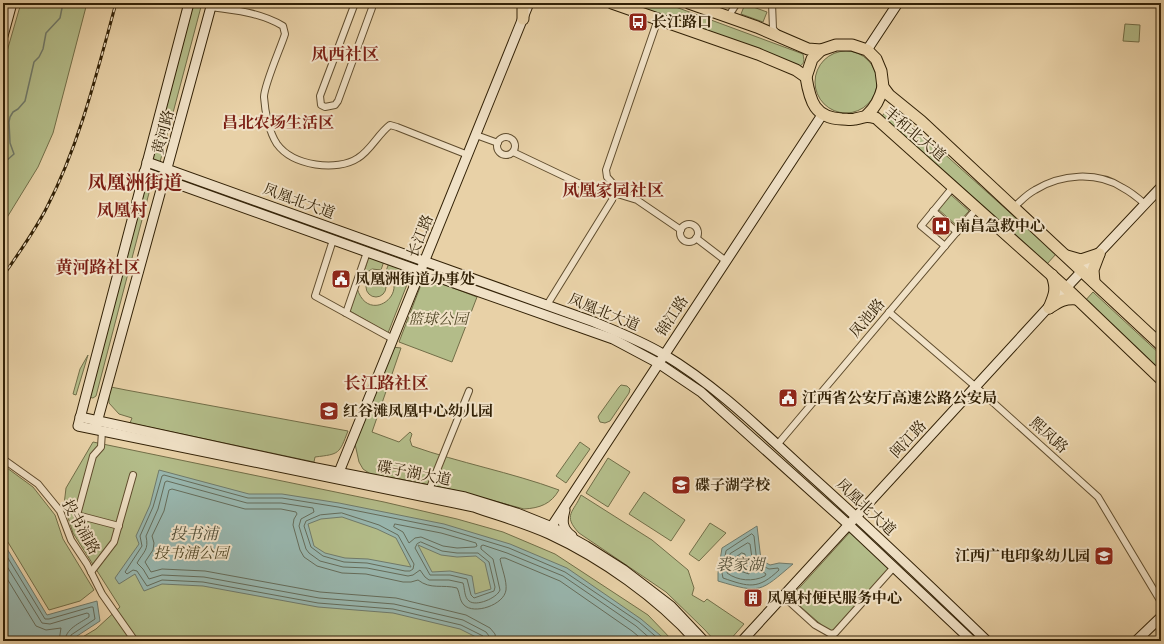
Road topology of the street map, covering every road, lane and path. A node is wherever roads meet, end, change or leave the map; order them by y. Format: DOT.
graph roads {
  1 [pos="12,3"];
  2 [pos="189,3"];
  3 [pos="355,3"];
  4 [pos="372,3"];
  5 [pos="528,3"];
  6 [pos="612,3"];
  7 [pos="689,3"];
  8 [pos="737,3"];
  9 [pos="772,3"];
  10 [pos="898,3"];
  11 [pos="211,5"];
  12 [pos="728,17"];
  13 [pos="523,19"];
  14 [pos="658,19"];
  15 [pos="3,36"];
  16 [pos="782,38"];
  17 [pos="820,50"];
  18 [pos="867,50"];
  19 [pos="806,77"];
  20 [pos="883,87"];
  21 [pos="822,115"];
  22 [pos="867,116"];
  23 [pos="476,135"];
  24 [pos="498,143"];
  25 [pos="513,152"];
  26 [pos="468,155"];
  27 [pos="147,162"];
  28 [pos="167,169"];
  29 [pos="144,172"];
  30 [pos="164,179"];
  31 [pos="953,187"];
  32 [pos="1161,187"];
  33 [pos="614,193"];
  34 [pos="1145,204"];
  35 [pos="1014,207"];
  36 [pos="977,208"];
  37 [pos="933,211"];
  38 [pos="681,230"];
  39 [pos="957,232"];
  40 [pos="696,238"];
  41 [pos="333,240"];
  42 [pos="945,246"];
  43 [pos="367,252"];
  44 [pos="1099,254"];
  45 [pos="1066,256"];
  46 [pos="726,261"];
  47 [pos="424,262"];
  48 [pos="420,271"];
  49 [pos="1083,272"];
  50 [pos="1052,275"];
  51 [pos="1094,282"];
  52 [pos="1066,288"];
  53 [pos="1077,299"];
  54 [pos="547,305"];
  55 [pos="1049,308"];
  56 [pos="889,312"];
  57 [pos="346,313"];
  58 [pos="393,339"];
  59 [pos="1161,345"];
  60 [pos="664,355"];
  61 [pos="658,363"];
  62 [pos="1161,378"];
  63 [pos="976,387"];
  64 [pos="469,391"];
  65 [pos="79,422"];
  66 [pos="98,427"];
  67 [pos="777,445"];
  68 [pos="3,459"];
  69 [pos="133,475"];
  70 [pos="338,476"];
  71 [pos="429,490"];
  72 [pos="568,503"];
  73 [pos="856,516"];
  74 [pos="849,525"];
  75 [pos="119,526"];
  76 [pos="550,530"];
  77 [pos="586,546"];
  78 [pos="894,567"];
  79 [pos="91,572"];
  80 [pos="783,596"];
  81 [pos="1161,602"];
  82 [pos="1161,617"];
  83 [pos="135,641"];
  84 [pos="696,641"];
  85 [pos="704,641"];
  86 [pos="742,641"];
  87 [pos="972,641"];
  88 [pos="987,641"];
  89 [pos="1136,641"];
  1 -- 15 [label="main road"];
  2 -- 27 [label="main road, 黄河路"];
  3 -- 4 [label="street"];
  5 -- 13 [label="highway"];
  6 -- 14 [label="highway"];
  7 -- 12 [label="highway"];
  8 -- 12 [label="street"];
  9 -- 16 [label="street"];
  10 -- 18 [label="main road"];
  11 -- 26 [label="street"];
  11 -- 28 [label="main road, 黄河路"];
  12 -- 16 [label="highway"];
  13 -- 23 [label="main road, 长江路"];
  14 -- 19 [label="highway"];
  14 -- 33 [label="street"];
  16 -- 17 [label="highway"];
  17 -- 18 [label="highway"];
  17 -- 19 [label="highway"];
  18 -- 20 [label="highway, 丰和北大道"];
  19 -- 21 [label="highway"];
  20 -- 22 [label="highway"];
  20 -- 35 [label="highway, 丰和北大道"];
  21 -- 22 [label="highway, 丰和北大道"];
  21 -- 46 [label="main road, 锦江路"];
  22 -- 31 [label="highway, 丰和北大道"];
  23 -- 24 [label="street"];
  23 -- 26 [label="main road, 长江路"];
  24 -- 25 [label="street"];
  24 -- 25 [label="street"];
  25 -- 33 [label="street"];
  26 -- 47 [label="main road, 长江路"];
  27 -- 28 [label="main road, 凤凰北大道"];
  27 -- 29 [label="main road, 黄河路"];
  28 -- 30 [label="main road, 黄河路"];
  28 -- 47 [label="main road, 凤凰北大道"];
  29 -- 30 [label="main road, 凤凰北大道"];
  29 -- 65 [label="main road, 黄河路"];
  30 -- 41 [label="main road, 凤凰北大道"];
  30 -- 66 [label="main road, 黄河路"];
  31 -- 36 [label="highway, 丰和北大道"];
  31 -- 37 [label="street"];
  32 -- 34 [label="main road, 闽江路"];
  33 -- 38 [label="street"];
  33 -- 54 [label="street"];
  34 -- 35 [label="street"];
  34 -- 44 [label="main road, 闽江路"];
  35 -- 45 [label="highway, 丰和北大道"];
  36 -- 39 [label="street, 凤池路"];
  36 -- 50 [label="highway, 丰和北大道"];
  37 -- 39 [label="street"];
  37 -- 42 [label="street"];
  38 -- 40 [label="street"];
  38 -- 40 [label="street"];
  39 -- 42 [label="street, 凤池路"];
  40 -- 46 [label="street"];
  41 -- 43 [label="main road, 凤凰北大道"];
  41 -- 57 [label="street"];
  42 -- 56 [label="street, 凤池路"];
  43 -- 48 [label="main road, 凤凰北大道"];
  43 -- 57 [label="street"];
  44 -- 45 [label="highway"];
  44 -- 49 [label="main road, 闽江路"];
  44 -- 51 [label="highway"];
  45 -- 49 [label="highway, 丰和北大道"];
  46 -- 60 [label="main road, 锦江路"];
  47 -- 48 [label="main road, 长江路"];
  47 -- 54 [label="main road, 凤凰北大道"];
  48 -- 58 [label="main road, 长江路"];
  48 -- 61 [label="main road, 凤凰北大道"];
  49 -- 51 [label="highway, 丰和北大道"];
  49 -- 52 [label="main road, 闽江路"];
  50 -- 52 [label="highway, 丰和北大道"];
  50 -- 55 [label="highway"];
  51 -- 59 [label="highway, 丰和北大道"];
  52 -- 53 [label="highway, 丰和北大道"];
  52 -- 55 [label="main road, 闽江路"];
  53 -- 55 [label="highway"];
  53 -- 62 [label="highway, 丰和北大道"];
  54 -- 60 [label="main road, 凤凰北大道"];
  55 -- 63 [label="main road, 闽江路"];
  56 -- 63 [label="street, 熙凤路"];
  56 -- 67 [label="street, 凤池路"];
  57 -- 58 [label="street"];
  58 -- 70 [label="main road, 长江路"];
  60 -- 61 [label="main road, 锦江路"];
  60 -- 67 [label="main road, 凤凰北大道"];
  61 -- 72 [label="main road, 锦江路"];
  61 -- 74 [label="main road, 凤凰北大道"];
  63 -- 73 [label="main road, 闽江路"];
  63 -- 81 [label="street, 熙凤路"];
  64 -- 71 [label="street"];
  65 -- 66 [label="main road, 碟子湖大道"];
  66 -- 70 [label="main road, 碟子湖大道"];
  66 -- 75 [label="street"];
  67 -- 73 [label="main road, 凤凰北大道"];
  68 -- 79 [label="street, 投书浦路"];
  69 -- 75 [label="street"];
  70 -- 71 [label="main road, 碟子湖大道"];
  70 -- 76 [label="main road, 碟子湖大道"];
  71 -- 76 [label="main road, 碟子湖大道"];
  72 -- 76 [label="main road, 锦江路"];
  72 -- 77 [label="main road"];
  73 -- 74 [label="main road, 闽江路"];
  73 -- 88 [label="main road, 凤凰北大道"];
  74 -- 78 [label="main road, 凤凰北大道"];
  74 -- 80 [label="main road, 闽江路"];
  75 -- 79 [label="street"];
  76 -- 77 [label="main road, 碟子湖大道"];
  76 -- 84 [label="main road, 碟子湖大道"];
  77 -- 85 [label="main road, 碟子湖大道"];
  78 -- 80 [label="street"];
  78 -- 87 [label="main road, 凤凰北大道"];
  79 -- 83 [label="street, 投书浦路"];
  80 -- 86 [label="main road, 闽江路"];
  82 -- 89 [label="main road"];
}
